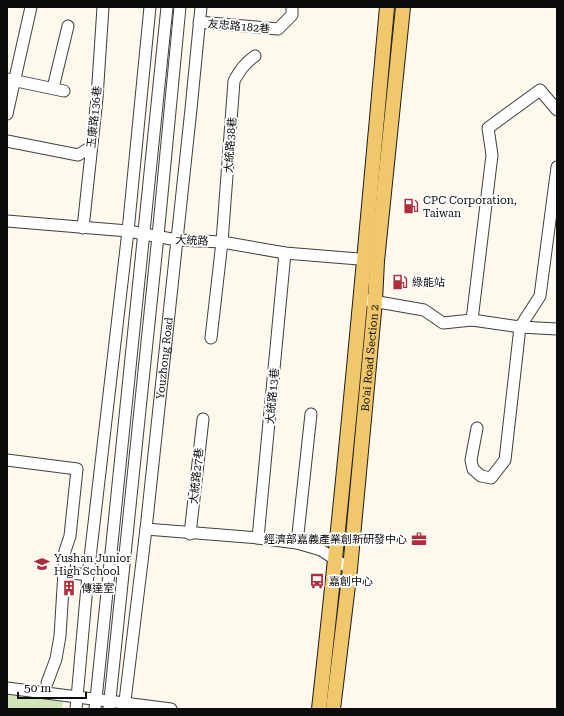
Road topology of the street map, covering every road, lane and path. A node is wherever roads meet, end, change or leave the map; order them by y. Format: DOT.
graph roads {
  1 [pos="31,7"];
  2 [pos="103,7"];
  3 [pos="150,7"];
  4 [pos="166,7"];
  5 [pos="180,7"];
  6 [pos="201,7"];
  7 [pos="292,7"];
  8 [pos="387,7"];
  9 [pos="403,7"];
  10 [pos="199,22"];
  11 [pos="68,26"];
  12 [pos="255,56"];
  13 [pos="11,80"];
  14 [pos="52,88"];
  15 [pos="64,91"];
  16 [pos="557,110"];
  17 [pos="7,114"];
  18 [pos="7,141"];
  19 [pos="91,148"];
  20 [pos="557,168"];
  21 [pos="7,221"];
  22 [pos="83,228"];
  23 [pos="128,231"];
  24 [pos="144,234"];
  25 [pos="158,236"];
  26 [pos="177,240"];
  27 [pos="222,242"];
  28 [pos="285,253"];
  29 [pos="371,260"];
  30 [pos="368,300"];
  31 [pos="472,320"];
  32 [pos="520,327"];
  33 [pos="557,329"];
  34 [pos="211,338"];
  35 [pos="311,414"];
  36 [pos="203,419"];
  37 [pos="477,428"];
  38 [pos="7,460"];
  39 [pos="146,529"];
  40 [pos="190,534"];
  41 [pos="258,538"];
  42 [pos="297,543"];
  43 [pos="336,559"];
  44 [pos="350,569"];
  45 [pos="64,572"];
  46 [pos="88,575"];
  47 [pos="47,683"];
  48 [pos="7,688"];
  49 [pos="77,696"];
  50 [pos="96,704"];
  51 [pos="109,705"];
  52 [pos="124,706"];
  53 [pos="76,709"];
  54 [pos="170,709"];
  55 [pos="319,709"];
  56 [pos="333,709"];
  1 -- 13 [label="street"];
  2 -- 19 [label="street, 玉康路136巷"];
  3 -- 23 [label="street"];
  4 -- 24 [label="street"];
  5 -- 25 [label="street, Youzhong Road"];
  6 -- 10 [label="street, Youzhong Road"];
  7 -- 10 [label="street, 友忠路182巷"];
  8 -- 29 [label="main road, Bo'ai Road Section 2"];
  9 -- 29 [label="main road, Bo'ai Road Section 2"];
  10 -- 26 [label="street, Youzhong Road"];
  11 -- 14 [label="street"];
  12 -- 27 [label="street, 大統路38巷"];
  13 -- 14 [label="street"];
  13 -- 17 [label="street"];
  14 -- 15 [label="street"];
  16 -- 31 [label="street"];
  18 -- 19 [label="street"];
  19 -- 22 [label="street, 玉康路136巷"];
  20 -- 32 [label="street"];
  21 -- 22 [label="street, 大統路"];
  22 -- 23 [label="street, 大統路"];
  23 -- 24 [label="street, 大統路"];
  23 -- 46 [label="street"];
  24 -- 25 [label="street, 大統路"];
  24 -- 50 [label="street"];
  25 -- 26 [label="street, 大統路"];
  25 -- 51 [label="street, Youzhong Road"];
  26 -- 27 [label="street, 大統路"];
  26 -- 39 [label="street, Youzhong Road"];
  27 -- 28 [label="street, 大統路"];
  27 -- 34 [label="street"];
  28 -- 29 [label="street, 大統路"];
  28 -- 41 [label="street, 大統路13巷"];
  29 -- 30 [label="main road, Bo'ai Road Section 2"];
  30 -- 31 [label="street"];
  30 -- 43 [label="main road, Bo'ai Road Section 2"];
  30 -- 44 [label="main road, Bo'ai Road Section 2"];
  31 -- 32 [label="street"];
  32 -- 33 [label="street"];
  32 -- 37 [label="street"];
  35 -- 42 [label="street"];
  36 -- 40 [label="street, 大統路27巷"];
  38 -- 45 [label="street"];
  39 -- 40 [label="street"];
  39 -- 52 [label="street, Youzhong Road"];
  40 -- 41 [label="street"];
  41 -- 42 [label="street"];
  42 -- 43 [label="street"];
  43 -- 44 [label="street"];
  43 -- 55 [label="main road, Bo'ai Road Section 2"];
  44 -- 56 [label="main road, Bo'ai Road Section 2"];
  45 -- 46 [label="street"];
  45 -- 47 [label="street"];
  46 -- 49 [label="street"];
  48 -- 49 [label="street"];
  49 -- 50 [label="street"];
  49 -- 53 [label="street"];
  50 -- 51 [label="street"];
  51 -- 52 [label="street"];
  52 -- 54 [label="street"];
}
